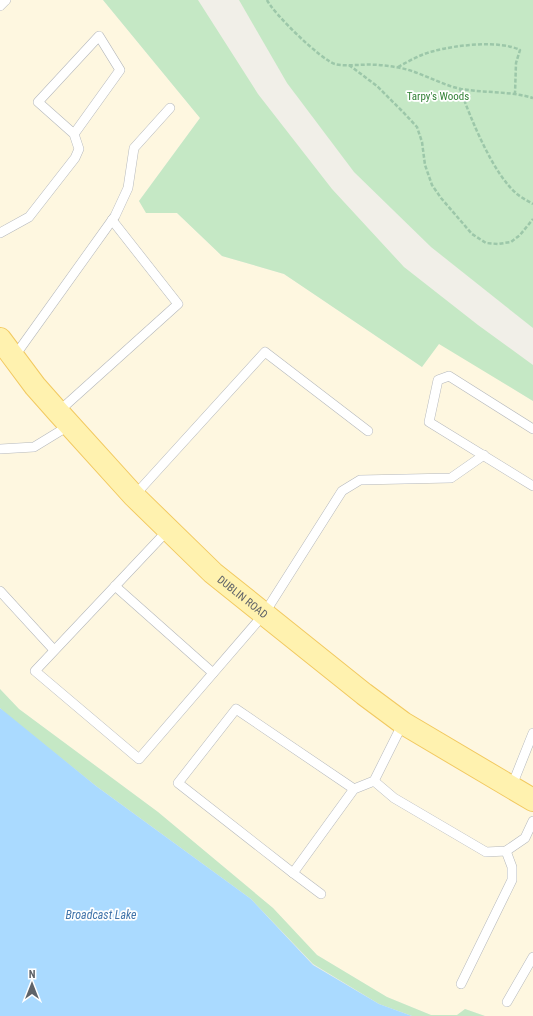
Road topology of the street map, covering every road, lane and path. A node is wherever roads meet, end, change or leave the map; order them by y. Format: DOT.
graph roads {
  1 [pos="6,0"];
  2 [pos="267,0"];
  3 [pos="0,6"];
  4 [pos="349,65"];
  5 [pos="397,67"];
  6 [pos="460,89"];
  7 [pos="515,94"];
  8 [pos="533,98"];
  9 [pos="170,108"];
  10 [pos="74,134"];
  11 [pos="533,204"];
  12 [pos="533,219"];
  13 [pos="112,220"];
  14 [pos="0,233"];
  15 [pos="0,339"];
  16 [pos="14,358"];
  17 [pos="64,418"];
  18 [pos="533,429"];
  19 [pos="368,431"];
  20 [pos="0,449"];
  21 [pos="484,455"];
  22 [pos="533,486"];
  23 [pos="134,496"];
  24 [pos="168,530"];
  25 [pos="115,586"];
  26 [pos="0,591"];
  27 [pos="264,614"];
  28 [pos="54,650"];
  29 [pos="213,673"];
  30 [pos="403,723"];
  31 [pos="533,733"];
  32 [pos="374,780"];
  33 [pos="511,788"];
  34 [pos="354,789"];
  35 [pos="533,800"];
  36 [pos="533,821"];
  37 [pos="506,851"];
  38 [pos="293,872"];
  39 [pos="321,894"];
  40 [pos="533,957"];
  41 [pos="461,984"];
  42 [pos="507,1002"];
  1 -- 3 [label="lane"];
  2 -- 4 [label="path"];
  4 -- 5 [label="path"];
  4 -- 12 [label="path"];
  5 -- 6 [label="path"];
  5 -- 7 [label="path"];
  6 -- 7 [label="path"];
  6 -- 11 [label="path"];
  7 -- 8 [label="path"];
  9 -- 13 [label="lane"];
  10 -- 10 [label="lane"];
  10 -- 14 [label="lane"];
  13 -- 16 [label="lane"];
  13 -- 17 [label="lane"];
  15 -- 16 [label="main road, DUBLIN ROAD"];
  16 -- 17 [label="main road, DUBLIN ROAD"];
  17 -- 20 [label="lane"];
  17 -- 23 [label="main road, DUBLIN ROAD"];
  18 -- 21 [label="lane"];
  19 -- 23 [label="lane"];
  21 -- 22 [label="lane"];
  21 -- 27 [label="lane"];
  23 -- 24 [label="main road, DUBLIN ROAD"];
  24 -- 25 [label="lane"];
  24 -- 27 [label="main road, DUBLIN ROAD"];
  25 -- 28 [label="lane"];
  25 -- 29 [label="lane"];
  26 -- 28 [label="lane"];
  27 -- 29 [label="lane"];
  27 -- 30 [label="main road, DUBLIN ROAD"];
  28 -- 29 [label="lane"];
  30 -- 32 [label="lane"];
  30 -- 33 [label="main road, DUBLIN ROAD"];
  31 -- 33 [label="lane"];
  32 -- 34 [label="lane"];
  32 -- 37 [label="lane"];
  33 -- 35 [label="main road, DUBLIN ROAD"];
  34 -- 38 [label="lane"];
  34 -- 38 [label="lane"];
  36 -- 37 [label="lane"];
  37 -- 41 [label="lane"];
  38 -- 39 [label="lane"];
  40 -- 42 [label="lane"];
}
